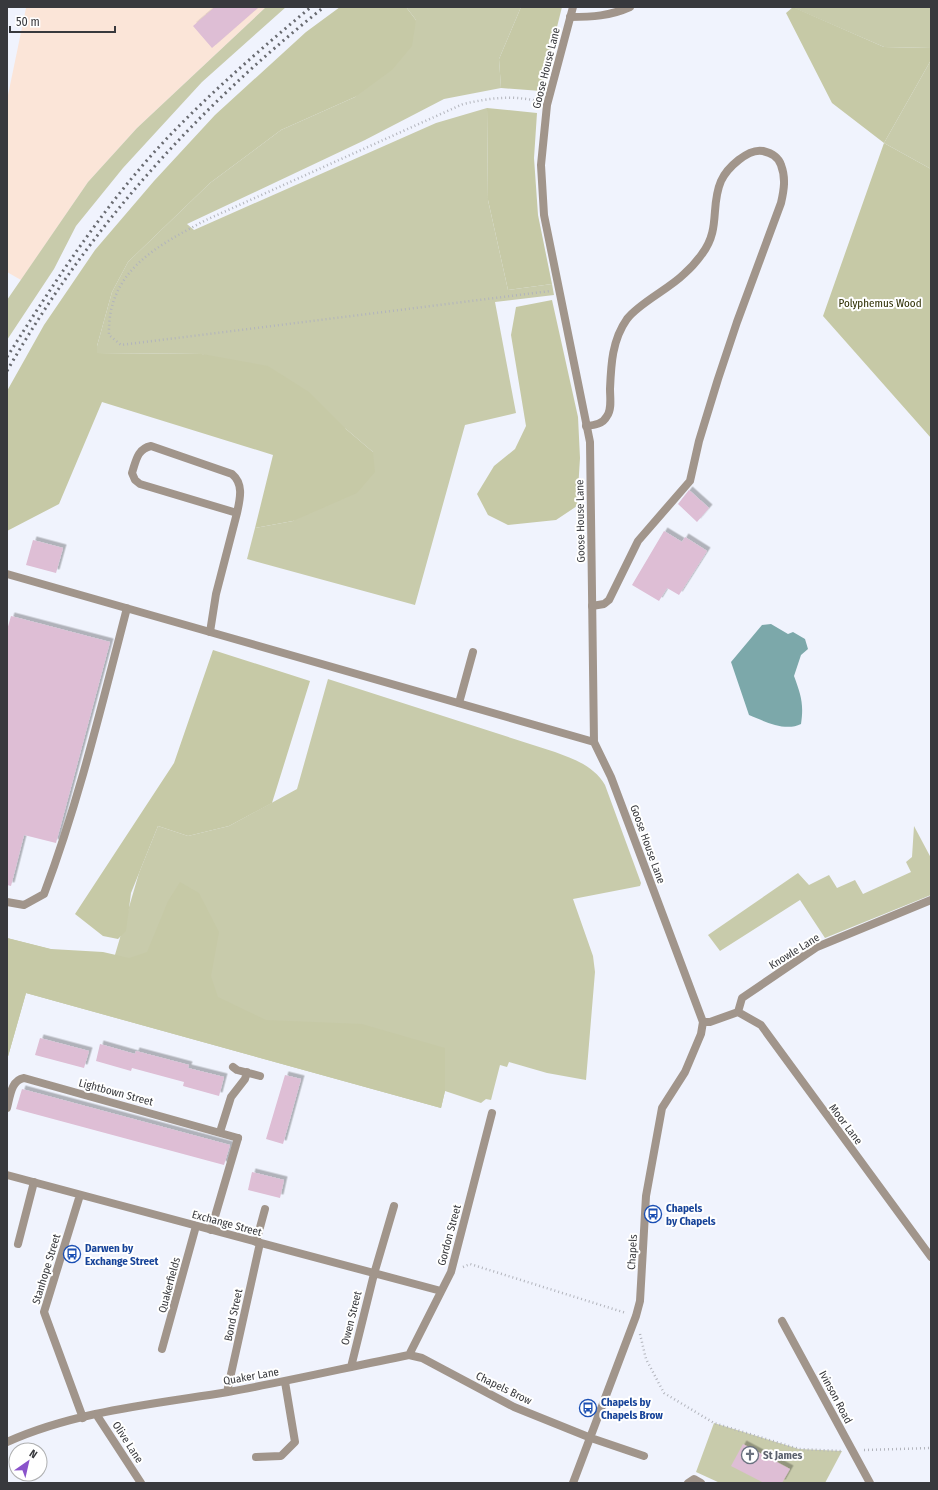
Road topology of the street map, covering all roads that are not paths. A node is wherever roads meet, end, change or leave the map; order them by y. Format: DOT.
graph roads {
  1 [pos="573,7"];
  2 [pos="630,7"];
  3 [pos="570,17"];
  4 [pos="586,426"];
  5 [pos="236,513"];
  6 [pos="7,574"];
  7 [pos="592,606"];
  8 [pos="127,608"];
  9 [pos="210,632"];
  10 [pos="473,652"];
  11 [pos="459,704"];
  12 [pos="594,742"];
  13 [pos="931,900"];
  14 [pos="7,902"];
  15 [pos="738,1012"];
  16 [pos="702,1022"];
  17 [pos="232,1067"];
  18 [pos="246,1072"];
  19 [pos="260,1076"];
  20 [pos="7,1108"];
  21 [pos="492,1113"];
  22 [pos="220,1132"];
  23 [pos="7,1175"];
  24 [pos="34,1182"];
  25 [pos="80,1195"];
  26 [pos="394,1206"];
  27 [pos="265,1209"];
  28 [pos="196,1226"];
  29 [pos="211,1230"];
  30 [pos="258,1243"];
  31 [pos="18,1244"];
  32 [pos="931,1257"];
  33 [pos="374,1274"];
  34 [pos="441,1291"];
  35 [pos="782,1321"];
  36 [pos="162,1349"];
  37 [pos="409,1355"];
  38 [pos="351,1367"];
  39 [pos="285,1382"];
  40 [pos="227,1392"];
  41 [pos="96,1414"];
  42 [pos="83,1418"];
  43 [pos="591,1438"];
  44 [pos="7,1442"];
  45 [pos="644,1456"];
  46 [pos="256,1457"];
  47 [pos="141,1483"];
  48 [pos="573,1483"];
  49 [pos="688,1483"];
  50 [pos="701,1483"];
  51 [pos="870,1483"];
  1 -- 3 [label="street, Goose House Lane"];
  2 -- 3 [label="street"];
  3 -- 4 [label="street, Goose House Lane"];
  4 -- 7 [label="street, Goose House Lane"];
  4 -- 7 [label="street"];
  5 -- 5 [label="street"];
  5 -- 9 [label="street"];
  6 -- 8 [label="street"];
  7 -- 12 [label="street, Goose House Lane"];
  8 -- 9 [label="street"];
  8 -- 14 [label="street"];
  9 -- 11 [label="street"];
  10 -- 11 [label="street"];
  11 -- 12 [label="street"];
  12 -- 16 [label="street, Goose House Lane"];
  13 -- 15 [label="street, Knowle Lane"];
  15 -- 16 [label="street"];
  15 -- 32 [label="street, Moor Lane"];
  16 -- 43 [label="street, Chapels"];
  17 -- 18 [label="street"];
  18 -- 19 [label="street"];
  18 -- 22 [label="street"];
  20 -- 22 [label="street, Lightbown Street"];
  21 -- 34 [label="street, Gordon Street"];
  22 -- 29 [label="street, Lightbown Street"];
  23 -- 24 [label="street, Exchange Street"];
  24 -- 25 [label="street, Exchange Street"];
  24 -- 31 [label="street"];
  25 -- 28 [label="street, Exchange Street"];
  25 -- 42 [label="street, Stanhope Street"];
  26 -- 33 [label="street, Owen Street"];
  27 -- 30 [label="street, Bond Street"];
  28 -- 29 [label="street, Exchange Street"];
  28 -- 36 [label="street, Quakerfields"];
  29 -- 30 [label="street, Exchange Street"];
  30 -- 33 [label="street, Exchange Street"];
  30 -- 40 [label="street, Bond Street"];
  33 -- 34 [label="street, Exchange Street"];
  33 -- 38 [label="street, Owen Street"];
  34 -- 37 [label="street, Gordon Street"];
  35 -- 51 [label="street, Ivinson Road"];
  37 -- 38 [label="street, Quaker Lane"];
  37 -- 43 [label="street, Chapels Brow"];
  38 -- 39 [label="street, Quaker Lane"];
  39 -- 40 [label="street, Quaker Lane"];
  39 -- 46 [label="street"];
  40 -- 41 [label="street, Quaker Lane"];
  41 -- 42 [label="street, Quaker Lane"];
  41 -- 47 [label="street, Olive Lane"];
  42 -- 44 [label="street, Quaker Lane"];
  43 -- 45 [label="street, Chapels Brow"];
  43 -- 48 [label="street, Chapels"];
  49 -- 50 [label="street"];
}
